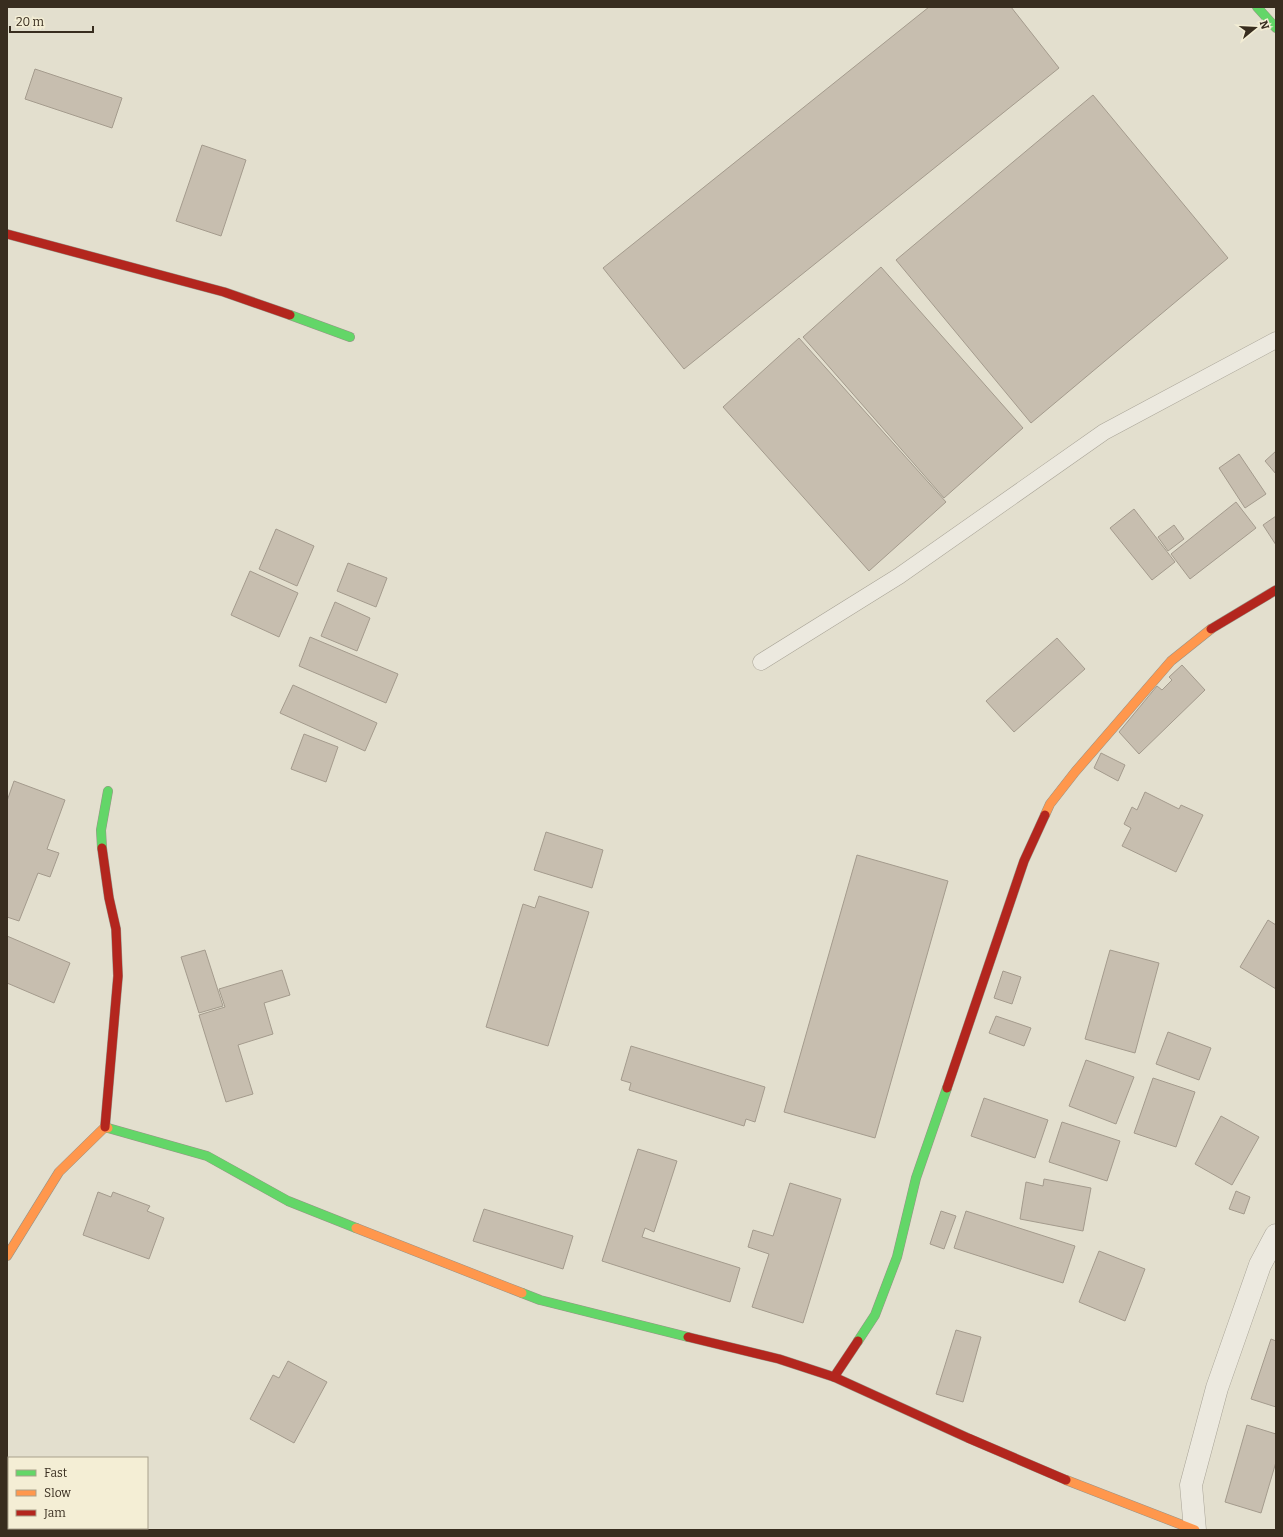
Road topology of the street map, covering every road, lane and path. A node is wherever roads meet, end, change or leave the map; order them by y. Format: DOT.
graph roads {
  1 [pos="1257,7"];
  2 [pos="1276,28"];
  3 [pos="7,234"];
  4 [pos="350,337"];
  5 [pos="1276,340"];
  6 [pos="1276,590"];
  7 [pos="761,662"];
  8 [pos="108,791"];
  9 [pos="105,1127"];
  10 [pos="1276,1235"];
  11 [pos="7,1256"];
  12 [pos="1268,1268"];
  13 [pos="834,1378"];
  14 [pos="1195,1530"];
  1 -- 2 [label="street"];
  3 -- 4 [label="street"];
  5 -- 7 [label="lane"];
  6 -- 13 [label="street"];
  8 -- 9 [label="street"];
  9 -- 11 [label="street"];
  9 -- 13 [label="street"];
  10 -- 12 [label="street"];
  12 -- 14 [label="street"];
  13 -- 14 [label="street"];
}
